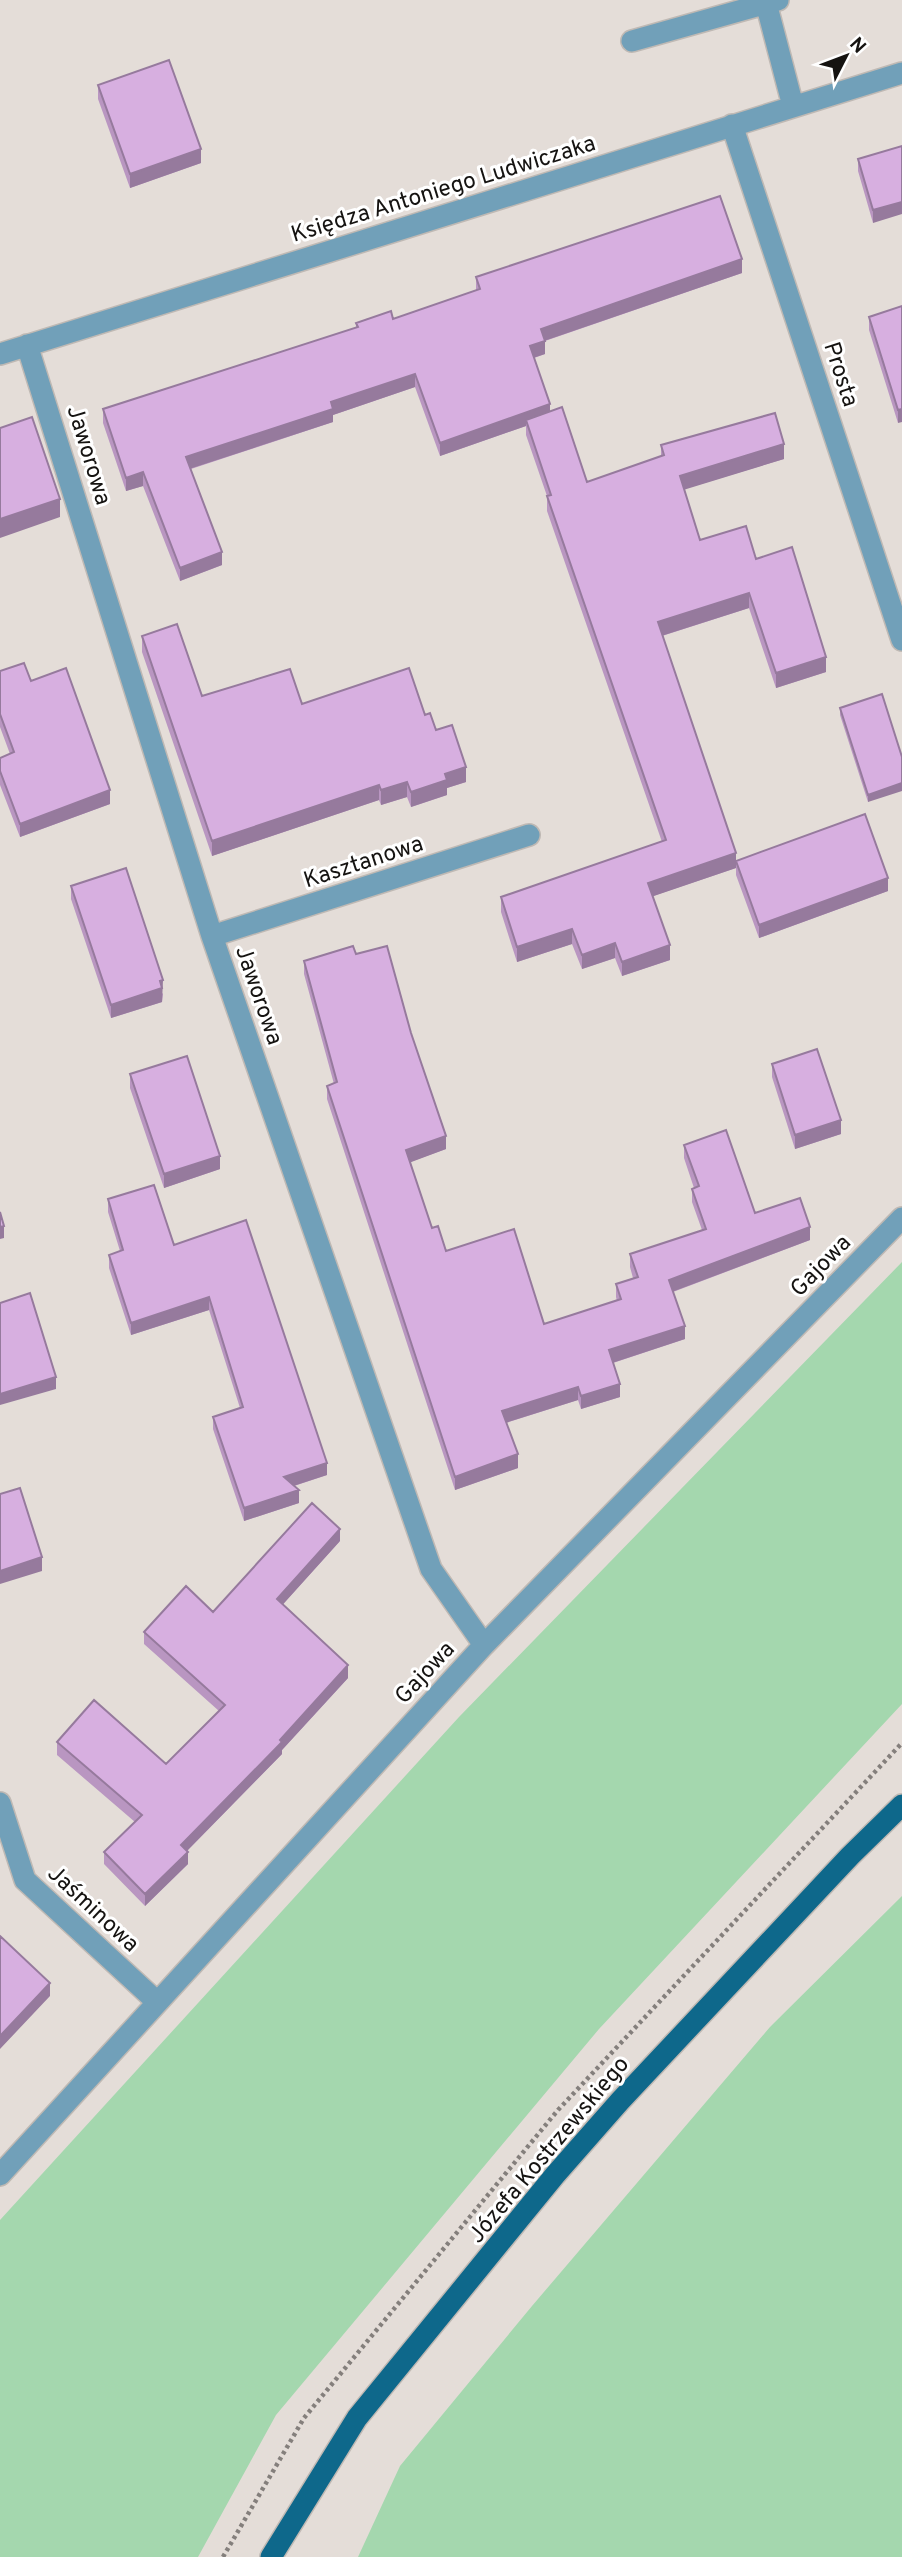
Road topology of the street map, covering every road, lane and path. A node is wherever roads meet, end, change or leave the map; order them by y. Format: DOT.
graph roads {
  1 [pos="772,2"];
  2 [pos="632,41"];
  3 [pos="902,72"];
  4 [pos="793,106"];
  5 [pos="732,125"];
  6 [pos="27,345"];
  7 [pos="0,354"];
  8 [pos="902,640"];
  9 [pos="529,835"];
  10 [pos="212,936"];
  11 [pos="902,1218"];
  12 [pos="484,1645"];
  13 [pos="0,1803"];
  14 [pos="902,1805"];
  15 [pos="156,2001"];
  16 [pos="0,2175"];
  17 [pos="271,2557"];
  1 -- 2 [label="street"];
  1 -- 4 [label="street"];
  3 -- 4 [label="street, Księdza Antoniego Ludwiczaka"];
  4 -- 5 [label="street, Księdza Antoniego Ludwiczaka"];
  5 -- 6 [label="street, Księdza Antoniego Ludwiczaka"];
  5 -- 8 [label="street, Prosta"];
  6 -- 7 [label="street, Księdza Antoniego Ludwiczaka"];
  6 -- 10 [label="street, Jaworowa"];
  9 -- 10 [label="street, Kasztanowa"];
  10 -- 12 [label="street, Jaworowa"];
  11 -- 12 [label="street, Gajowa"];
  12 -- 15 [label="street, Gajowa"];
  13 -- 15 [label="street, Jaśminowa"];
  14 -- 17 [label="main road, Józefa Kostrzewskiego"];
  15 -- 16 [label="street, Gajowa"];
}
